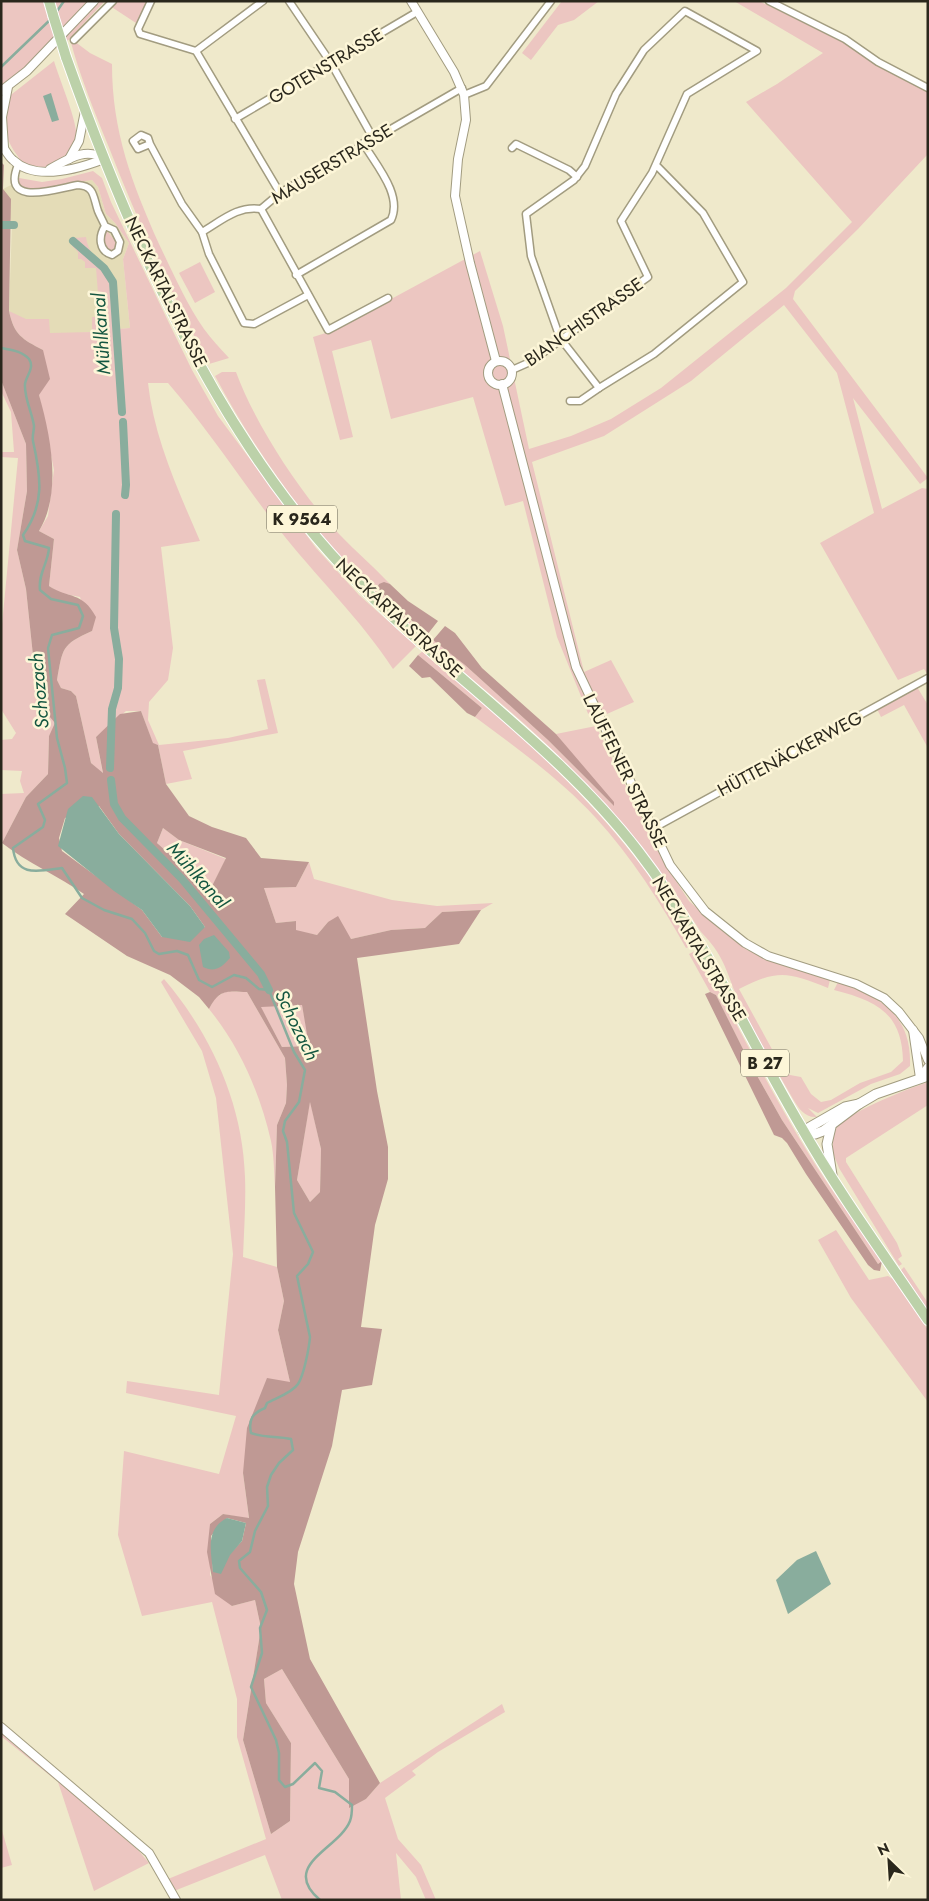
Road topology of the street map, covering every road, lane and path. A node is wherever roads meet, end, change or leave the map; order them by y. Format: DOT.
graph roads {
  1 [pos="49,1"];
  2 [pos="94,1"];
  3 [pos="113,1"];
  4 [pos="151,1"];
  5 [pos="263,1"];
  6 [pos="289,1"];
  7 [pos="411,1"];
  8 [pos="551,1"];
  9 [pos="769,1"];
  10 [pos="417,12"];
  11 [pos="74,40"];
  12 [pos="196,51"];
  13 [pos="331,64"];
  14 [pos="928,88"];
  15 [pos="5,89"];
  16 [pos="463,91"];
  17 [pos="85,111"];
  18 [pos="235,119"];
  19 [pos="1,126"];
  20 [pos="373,138"];
  21 [pos="150,144"];
  22 [pos="363,144"];
  23 [pos="3,146"];
  24 [pos="512,148"];
  25 [pos="104,159"];
  26 [pos="69,160"];
  27 [pos="18,164"];
  28 [pos="656,165"];
  29 [pos="48,170"];
  30 [pos="577,177"];
  31 [pos="280,193"];
  32 [pos="261,209"];
  33 [pos="105,226"];
  34 [pos="202,232"];
  35 [pos="296,275"];
  36 [pos="308,295"];
  37 [pos="387,298"];
  38 [pos="560,338"];
  39 [pos="496,361"];
  40 [pos="512,370"];
  41 [pos="502,384"];
  42 [pos="599,388"];
  43 [pos="570,401"];
  44 [pos="928,678"];
  45 [pos="652,828"];
  46 [pos="729,995"];
  47 [pos="913,1030"];
  48 [pos="927,1056"];
  49 [pos="928,1067"];
  50 [pos="924,1077"];
  51 [pos="859,1104"];
  52 [pos="831,1127"];
  53 [pos="803,1131"];
  54 [pos="832,1176"];
  55 [pos="928,1320"];
  56 [pos="1,1727"];
  57 [pos="174,1896"];
  1 -- 17 [label="main road, NECKARTALSTRASSE / K 9564, bridge"];
  2 -- 15 [label="street"];
  3 -- 11 [label="street"];
  4 -- 12 [label="street"];
  5 -- 12 [label="street"];
  6 -- 13 [label="street"];
  7 -- 10 [label="street"];
  8 -- 16 [label="street"];
  9 -- 14 [label="street"];
  10 -- 13 [label="street, GOTENSTRASSE"];
  10 -- 16 [label="street"];
  12 -- 18 [label="street"];
  13 -- 18 [label="street, GOTENSTRASSE"];
  13 -- 20 [label="street"];
  15 -- 19 [label="street"];
  16 -- 20 [label="street, MAUSERSTRASSE"];
  16 -- 39 [label="street, LAUFFENER STRASSE"];
  17 -- 25 [label="main road, NECKARTALSTRASSE / K 9564"];
  17 -- 26 [label="street"];
  18 -- 31 [label="street"];
  19 -- 23 [label="street"];
  20 -- 22 [label="street, MAUSERSTRASSE"];
  21 -- 34 [label="street"];
  22 -- 31 [label="street, MAUSERSTRASSE"];
  22 -- 35 [label="street"];
  23 -- 27 [label="street"];
  24 -- 30 [label="street"];
  25 -- 26 [label="street"];
  25 -- 29 [label="street"];
  25 -- 46 [label="main road, NECKARTALSTRASSE / K 9564"];
  26 -- 29 [label="street"];
  27 -- 29 [label="street"];
  27 -- 33 [label="street"];
  28 -- 30 [label="street"];
  28 -- 38 [label="street, BIANCHISTRASSE"];
  28 -- 42 [label="street"];
  30 -- 38 [label="street"];
  31 -- 32 [label="street, MAUSERSTRASSE"];
  32 -- 34 [label="street, MAUSERSTRASSE"];
  32 -- 35 [label="street"];
  34 -- 36 [label="street"];
  35 -- 36 [label="street"];
  36 -- 37 [label="street"];
  38 -- 40 [label="street, BIANCHISTRASSE"];
  38 -- 42 [label="street"];
  39 -- 40 [label="street"];
  39 -- 41 [label="street, LAUFFENER STRASSE"];
  40 -- 41 [label="street"];
  41 -- 45 [label="street, LAUFFENER STRASSE"];
  42 -- 43 [label="street"];
  44 -- 45 [label="street, HÜTTENÄCKERWEG"];
  45 -- 47 [label="street, LAUFFENER STRASSE"];
  46 -- 53 [label="main road, NECKARTALSTRASSE / B 27"];
  47 -- 48 [label="street, LAUFFENER STRASSE"];
  47 -- 50 [label="street"];
  49 -- 50 [label="street"];
  50 -- 51 [label="main road"];
  51 -- 52 [label="main road"];
  51 -- 53 [label="main road"];
  52 -- 53 [label="main road"];
  52 -- 54 [label="main road"];
  53 -- 54 [label="main road, B 27"];
  54 -- 55 [label="main road, B 27"];
  56 -- 57 [label="street"];
}
